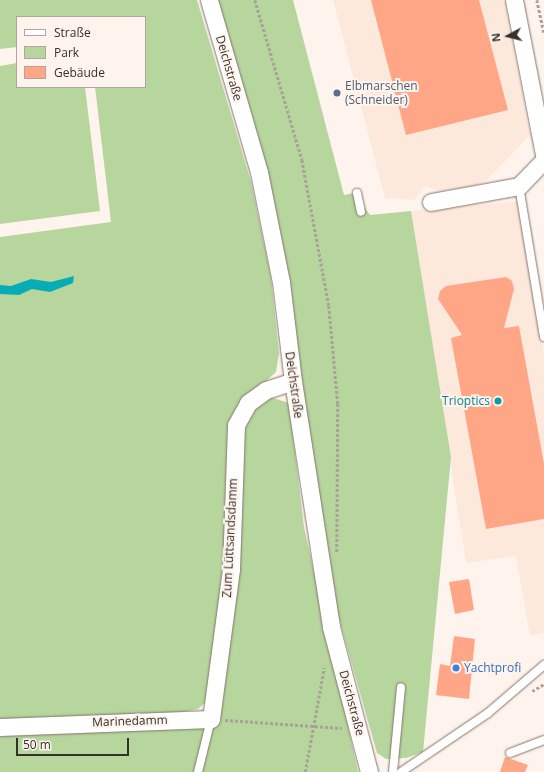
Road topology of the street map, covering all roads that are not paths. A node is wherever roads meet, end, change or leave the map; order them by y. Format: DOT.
graph roads {
  1 [pos="209,0"];
  2 [pos="514,0"];
  3 [pos="544,154"];
  4 [pos="544,160"];
  5 [pos="519,186"];
  6 [pos="357,193"];
  7 [pos="431,202"];
  8 [pos="361,212"];
  9 [pos="544,337"];
  10 [pos="293,381"];
  11 [pos="544,665"];
  12 [pos="401,687"];
  13 [pos="211,719"];
  14 [pos="0,727"];
  15 [pos="544,740"];
  16 [pos="510,753"];
  17 [pos="198,772"];
  18 [pos="369,772"];
  19 [pos="393,772"];
  20 [pos="401,772"];
  1 -- 10 [label="street, Deichstraße"];
  2 -- 3 [label="street"];
  4 -- 5 [label="street"];
  5 -- 7 [label="street"];
  5 -- 9 [label="lane"];
  6 -- 8 [label="lane"];
  10 -- 13 [label="street, Zum Lüttsandsdamm"];
  10 -- 18 [label="street, Deichstraße"];
  11 -- 20 [label="lane"];
  12 -- 19 [label="lane"];
  13 -- 14 [label="street, Marinedamm"];
  13 -- 17 [label="lane, Zum Lüttsandsdamm"];
  15 -- 16 [label="lane"];
}
